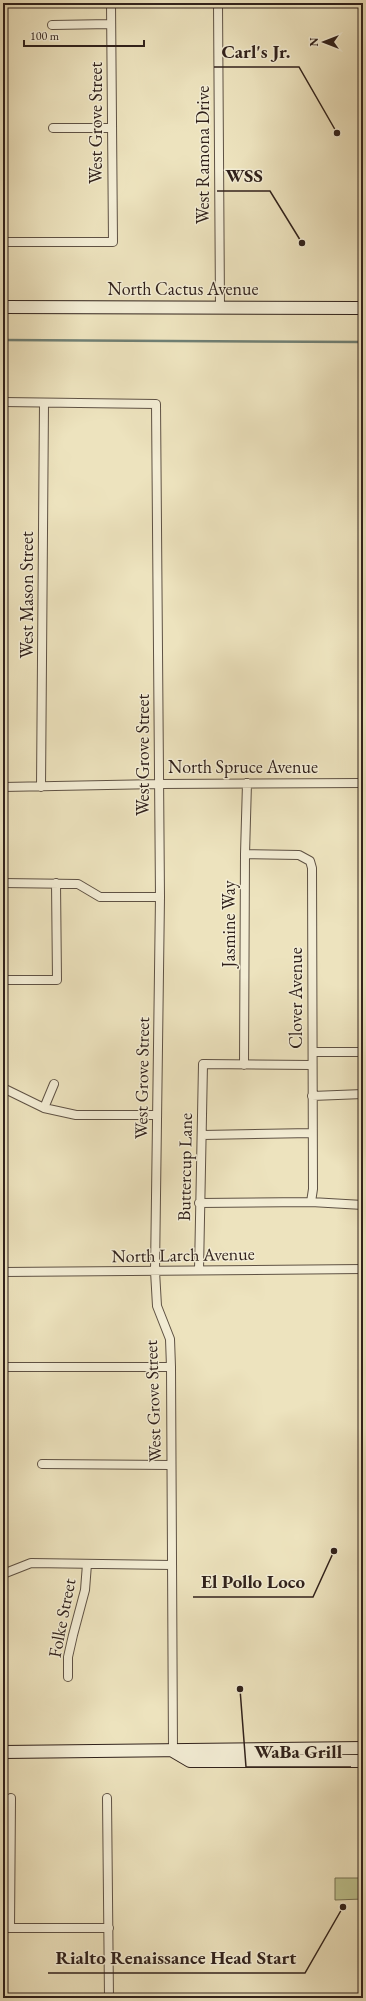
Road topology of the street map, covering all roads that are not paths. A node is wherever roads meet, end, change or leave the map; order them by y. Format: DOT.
graph roads {
  1 [pos="111,3"];
  2 [pos="218,3"];
  3 [pos="111,24"];
  4 [pos="52,26"];
  5 [pos="53,128"];
  6 [pos="111,128"];
  7 [pos="3,242"];
  8 [pos="3,307"];
  9 [pos="220,307"];
  10 [pos="363,308"];
  11 [pos="3,402"];
  12 [pos="44,403"];
  13 [pos="248,783"];
  14 [pos="363,783"];
  15 [pos="159,784"];
  16 [pos="3,787"];
  17 [pos="42,787"];
  18 [pos="245,854"];
  19 [pos="3,883"];
  20 [pos="56,883"];
  21 [pos="160,896"];
  22 [pos="3,980"];
  23 [pos="313,1052"];
  24 [pos="363,1052"];
  25 [pos="244,1065"];
  26 [pos="312,1065"];
  27 [pos="54,1084"];
  28 [pos="3,1088"];
  29 [pos="363,1094"];
  30 [pos="312,1096"];
  31 [pos="44,1108"];
  32 [pos="157,1115"];
  33 [pos="312,1132"];
  34 [pos="202,1135"];
  35 [pos="311,1202"];
  36 [pos="200,1203"];
  37 [pos="363,1205"];
  38 [pos="363,1269"];
  39 [pos="199,1270"];
  40 [pos="3,1272"];
  41 [pos="155,1272"];
  42 [pos="3,1367"];
  43 [pos="171,1367"];
  44 [pos="42,1464"];
  45 [pos="171,1465"];
  46 [pos="87,1564"];
  47 [pos="172,1565"];
  48 [pos="3,1574"];
  49 [pos="68,1677"];
  50 [pos="263,1748"];
  51 [pos="363,1748"];
  52 [pos="173,1751"];
  53 [pos="3,1752"];
  54 [pos="216,1761"];
  55 [pos="363,1761"];
  56 [pos="11,1798"];
  57 [pos="107,1798"];
  58 [pos="6,1928"];
  59 [pos="109,1928"];
  60 [pos="109,1998"];
  1 -- 3 [label="street, West Grove Street"];
  2 -- 9 [label="street, West Ramona Drive"];
  3 -- 4 [label="street"];
  3 -- 6 [label="street, West Grove Street"];
  5 -- 6 [label="street"];
  6 -- 7 [label="street, West Grove Street"];
  8 -- 9 [label="main road, North Cactus Avenue"];
  9 -- 10 [label="main road, North Cactus Avenue"];
  11 -- 12 [label="street"];
  12 -- 15 [label="street, West Grove Street"];
  12 -- 17 [label="street, West Mason Street"];
  13 -- 14 [label="street, North Spruce Avenue"];
  13 -- 15 [label="street, North Spruce Avenue"];
  13 -- 18 [label="street, Jasmine Way"];
  15 -- 17 [label="street, North Spruce Avenue"];
  15 -- 21 [label="street, West Grove Street"];
  16 -- 17 [label="street, North Spruce Avenue"];
  18 -- 23 [label="street, Clover Avenue"];
  18 -- 25 [label="street, Jasmine Way"];
  19 -- 20 [label="street"];
  20 -- 21 [label="street"];
  20 -- 22 [label="street"];
  21 -- 32 [label="street, West Grove Street"];
  23 -- 24 [label="street"];
  23 -- 26 [label="street, Clover Avenue"];
  25 -- 26 [label="street"];
  25 -- 34 [label="street, Buttercup Lane"];
  26 -- 30 [label="street, Clover Avenue"];
  27 -- 31 [label="street"];
  28 -- 31 [label="street"];
  29 -- 30 [label="street"];
  30 -- 33 [label="street, Clover Avenue"];
  31 -- 32 [label="street"];
  32 -- 41 [label="street, West Grove Street"];
  33 -- 34 [label="street"];
  33 -- 35 [label="street, Clover Avenue"];
  34 -- 36 [label="street, Buttercup Lane"];
  35 -- 36 [label="street"];
  35 -- 37 [label="street"];
  36 -- 39 [label="street, Buttercup Lane"];
  38 -- 39 [label="street, North Larch Avenue"];
  39 -- 41 [label="street, North Larch Avenue"];
  40 -- 41 [label="street, North Larch Avenue"];
  41 -- 43 [label="street, West Grove Street"];
  42 -- 43 [label="street"];
  43 -- 45 [label="street, West Grove Street"];
  44 -- 45 [label="street"];
  45 -- 47 [label="street, West Grove Street"];
  46 -- 47 [label="street"];
  46 -- 48 [label="street"];
  46 -- 49 [label="street, Folke Street"];
  47 -- 52 [label="street, West Grove Street"];
  50 -- 51 [label="main road"];
  50 -- 52 [label="main road"];
  50 -- 54 [label="main road"];
  52 -- 53 [label="main road"];
  52 -- 54 [label="main road"];
  54 -- 55 [label="main road"];
  56 -- 58 [label="street"];
  57 -- 59 [label="street"];
  58 -- 59 [label="street"];
  59 -- 60 [label="street"];
}
